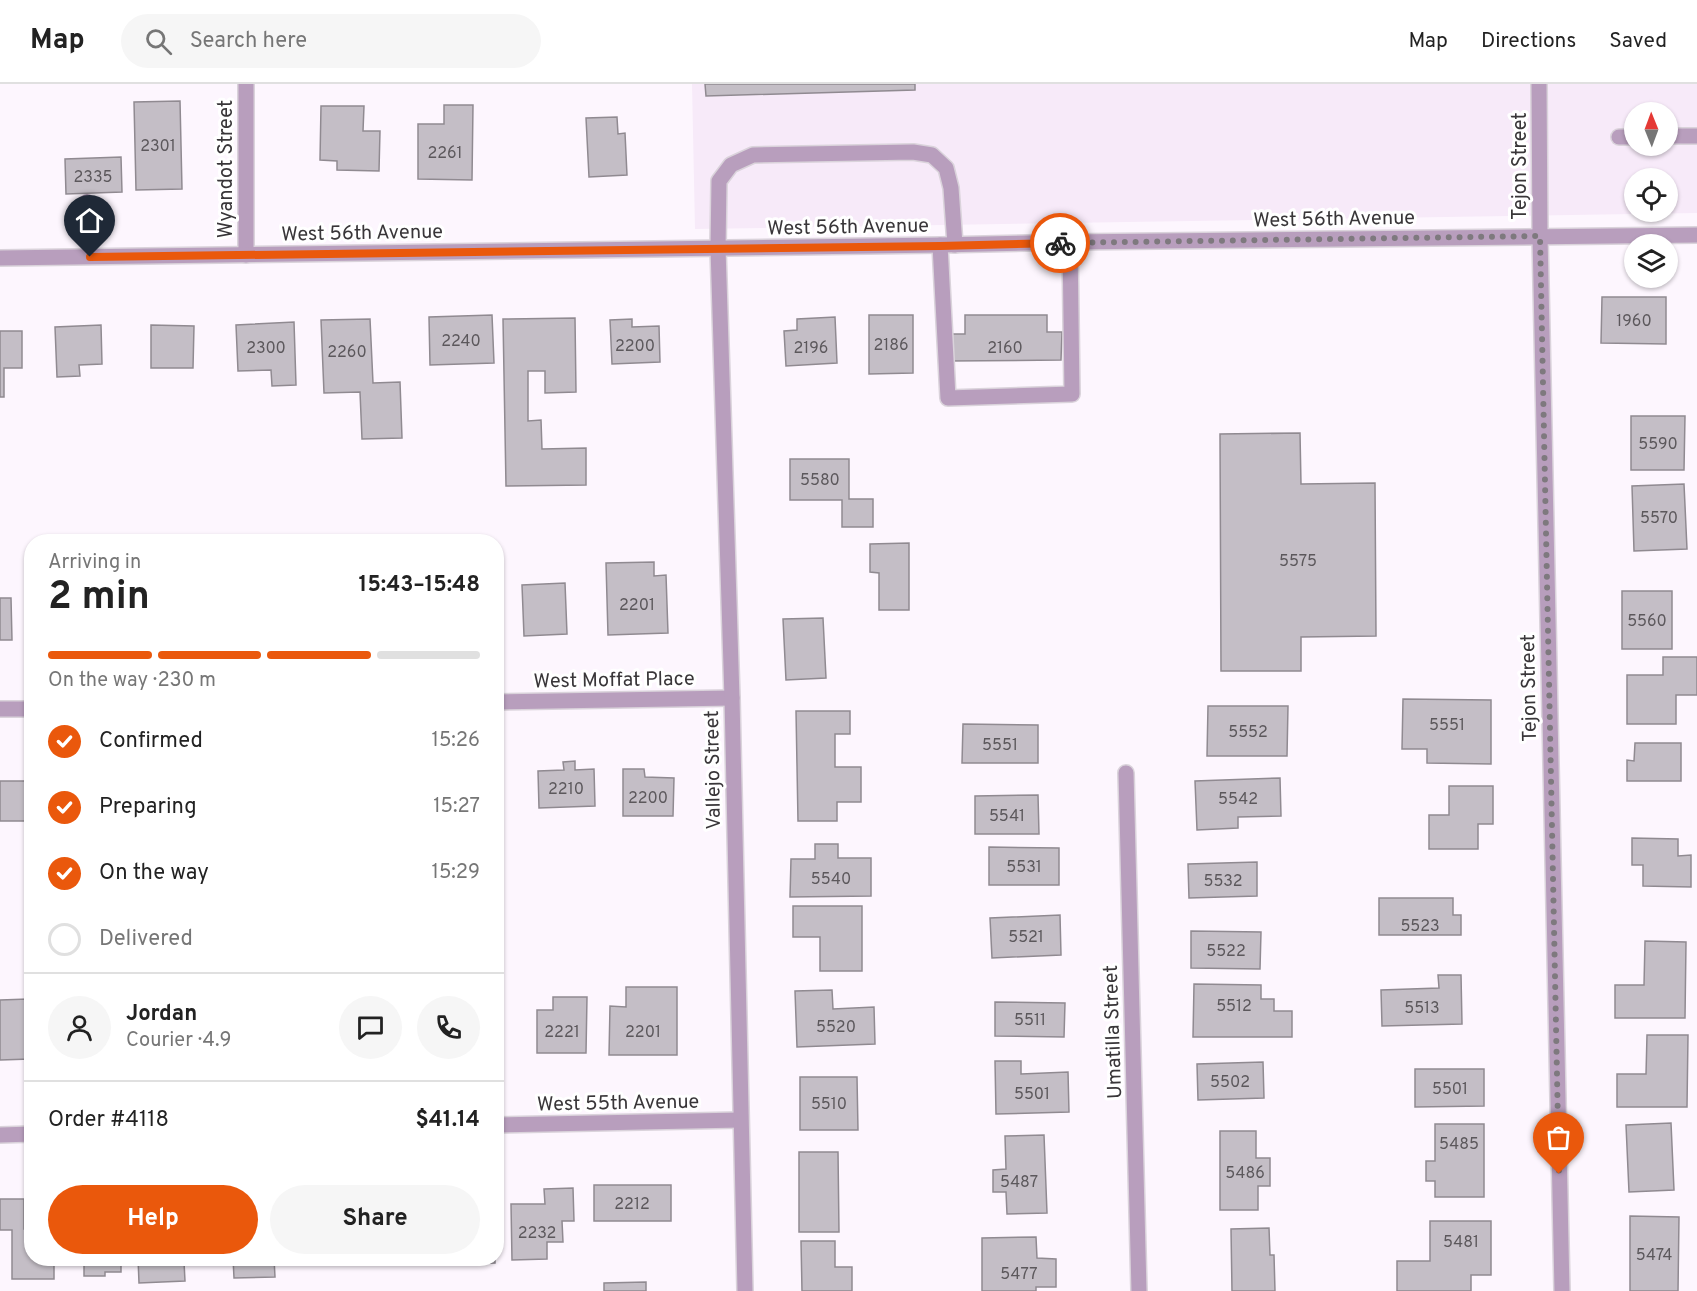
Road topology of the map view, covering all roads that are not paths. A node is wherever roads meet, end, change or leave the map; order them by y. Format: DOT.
graph roads {
  1 [pos="246,84"];
  2 [pos="1539,84"];
  3 [pos="1678,136"];
  4 [pos="1697,136"];
  5 [pos="1619,137"];
  6 [pos="1624,137"];
  7 [pos="1697,235"];
  8 [pos="1540,236"];
  9 [pos="1070,242"];
  10 [pos="947,245"];
  11 [pos="718,248"];
  12 [pos="246,255"];
  13 [pos="0,258"];
  14 [pos="732,698"];
  15 [pos="504,702"];
  16 [pos="0,709"];
  17 [pos="24,709"];
  18 [pos="1126,773"];
  19 [pos="740,1120"];
  20 [pos="504,1125"];
  21 [pos="24,1134"];
  22 [pos="0,1135"];
  23 [pos="745,1291"];
  24 [pos="1138,1291"];
  25 [pos="1562,1291"];
  1 -- 12 [label="street, Wyandot Street"];
  2 -- 8 [label="street, Tejon Street"];
  3 -- 4 [label="street"];
  5 -- 6 [label="street"];
  7 -- 8 [label="street, West 56th Avenue"];
  8 -- 9 [label="street, West 56th Avenue"];
  8 -- 25 [label="street, Tejon Street"];
  9 -- 10 [label="street, West 56th Avenue"];
  9 -- 10 [label="street, Vallejo Street"];
  10 -- 11 [label="street, West 56th Avenue"];
  10 -- 11 [label="street, Vallejo Street"];
  11 -- 12 [label="street, West 56th Avenue"];
  11 -- 14 [label="street, Vallejo Street"];
  12 -- 13 [label="street, West 56th Avenue"];
  14 -- 15 [label="street, West Moffat Place"];
  14 -- 19 [label="street, Vallejo Street"];
  16 -- 17 [label="street"];
  18 -- 24 [label="street, Umatilla Street"];
  19 -- 20 [label="street, West 55th Avenue"];
  19 -- 23 [label="street, Vallejo Street"];
  21 -- 22 [label="street"];
}
